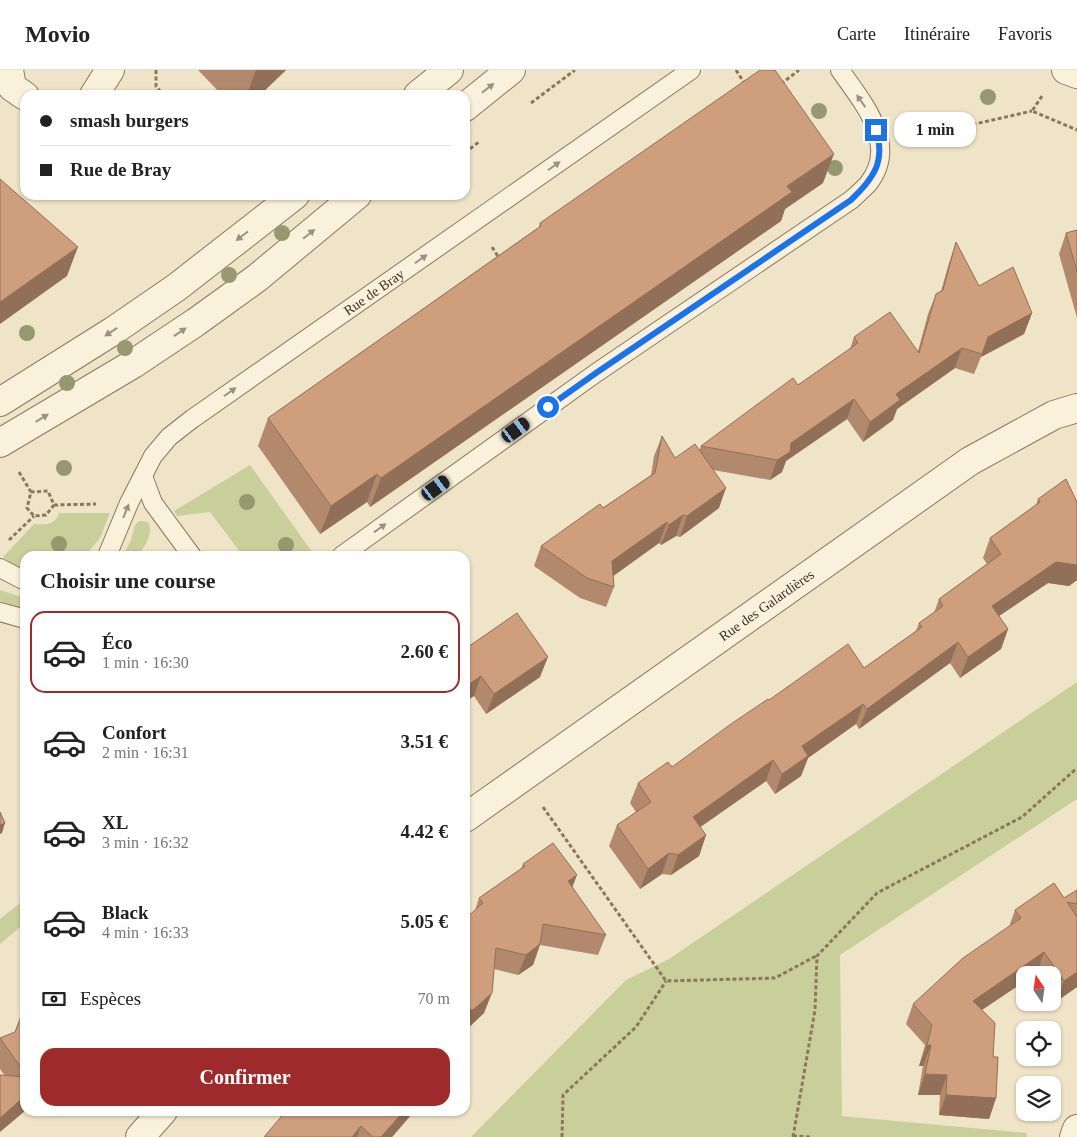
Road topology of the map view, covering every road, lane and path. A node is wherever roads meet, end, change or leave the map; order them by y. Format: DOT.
graph roads {
  1 [pos="9,70"];
  2 [pos="110,70"];
  3 [pos="156,70"];
  4 [pos="511,70"];
  5 [pos="691,70"];
  6 [pos="736,70"];
  7 [pos="799,70"];
  8 [pos="840,70"];
  9 [pos="1066,70"];
  10 [pos="1077,74"];
  11 [pos="746,86"];
  12 [pos="778,86"];
  13 [pos="97,90"];
  14 [pos="159,90"];
  15 [pos="20,93"];
  16 [pos="1042,95"];
  17 [pos="470,103"];
  18 [pos="1032,111"];
  19 [pos="1077,130"];
  20 [pos="880,142"];
  21 [pos="289,200"];
  22 [pos="351,200"];
  23 [pos="0,402"];
  24 [pos="1077,408"];
  25 [pos="0,443"];
  26 [pos="143,476"];
  27 [pos="34,516"];
  28 [pos="7,542"];
  29 [pos="109,551"];
  30 [pos="188,551"];
  31 [pos="348,551"];
  32 [pos="0,568"];
  33 [pos="20,578"];
  34 [pos="0,612"];
  35 [pos="20,618"];
  36 [pos="1077,768"];
  37 [pos="522,777"];
  38 [pos="470,814"];
  39 [pos="817,956"];
  40 [pos="666,981"];
  41 [pos="159,1116"];
  42 [pos="1077,1129"];
  43 [pos="140,1137"];
  44 [pos="562,1137"];
  45 [pos="793,1137"];
  46 [pos="812,1137"];
  47 [pos="1074,1137"];
  1 -- 15 [label="street"];
  2 -- 13 [label="street"];
  3 -- 14 [label="path"];
  17 -- 4 [label="street, one-way"];
  26 -- 5 [label="lane, Rue de Bray, one-way"];
  6 -- 11 [label="path"];
  7 -- 12 [label="path"];
  20 -- 8 [label="lane, one-way"];
  9 -- 10 [label="street"];
  16 -- 18 [label="path"];
  18 -- 19 [label="path"];
  18 -- 20 [label="path"];
  31 -- 20 [label="lane, one-way"];
  21 -- 23 [label="street, one-way"];
  25 -- 22 [label="street, one-way"];
  24 -- 37 [label="street, Rue des Galardières"];
  29 -- 26 [label="lane, Rue de Bray, one-way"];
  26 -- 30 [label="lane"];
  27 -- 27 [label="path"];
  27 -- 28 [label="path"];
  32 -- 33 [label="lane"];
  34 -- 35 [label="lane"];
  36 -- 39 [label="path"];
  37 -- 38 [label="street, Rue des Galardières"];
  37 -- 40 [label="path"];
  39 -- 40 [label="path"];
  39 -- 45 [label="path"];
  40 -- 44 [label="path"];
  41 -- 43 [label="street"];
  42 -- 47 [label="street"];
  45 -- 46 [label="path"];
}
